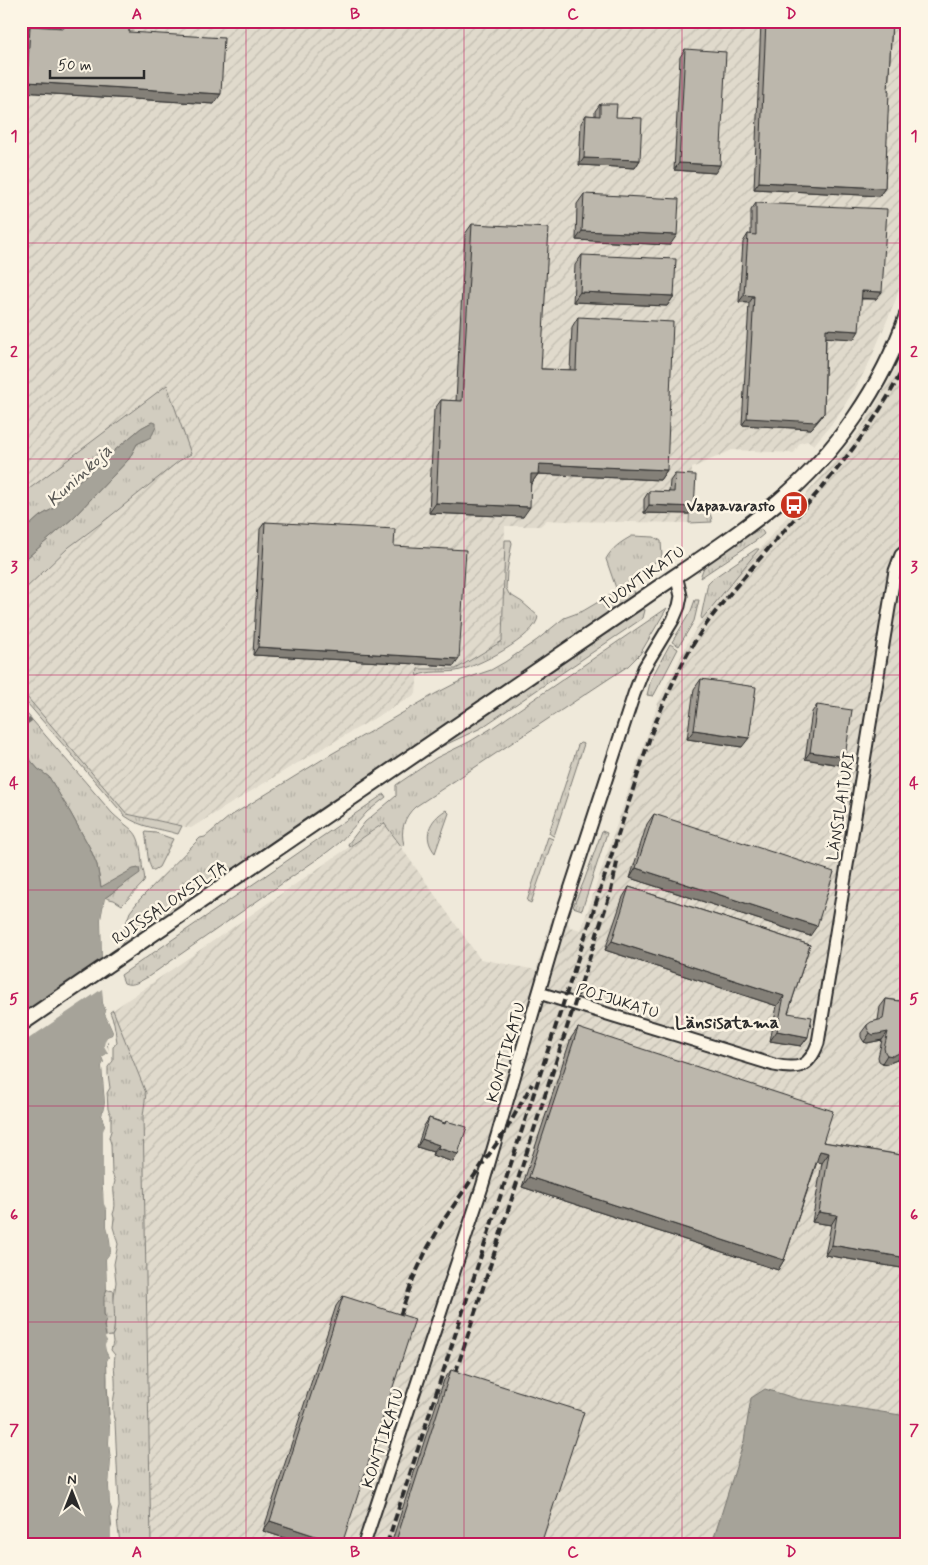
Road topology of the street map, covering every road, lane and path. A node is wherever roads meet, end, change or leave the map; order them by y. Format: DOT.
graph roads {
  1 [pos="907,316"];
  2 [pos="906,551"];
  3 [pos="676,575"];
  4 [pos="336,808"];
  5 [pos="539,993"];
  6 [pos="21,1024"];
  7 [pos="803,1065"];
  8 [pos="364,1544"];
  1 -- 3 [label="street, TUONTIKATU"];
  2 -- 7 [label="street, LÄNSILAITURI"];
  3 -- 4 [label="street, TUONTIKATU"];
  3 -- 5 [label="street, KONTTIKATU"];
  4 -- 6 [label="street, RUISSALONSILTA"];
  5 -- 7 [label="street, POIJUKATU"];
  5 -- 8 [label="street, KONTTIKATU"];
}
